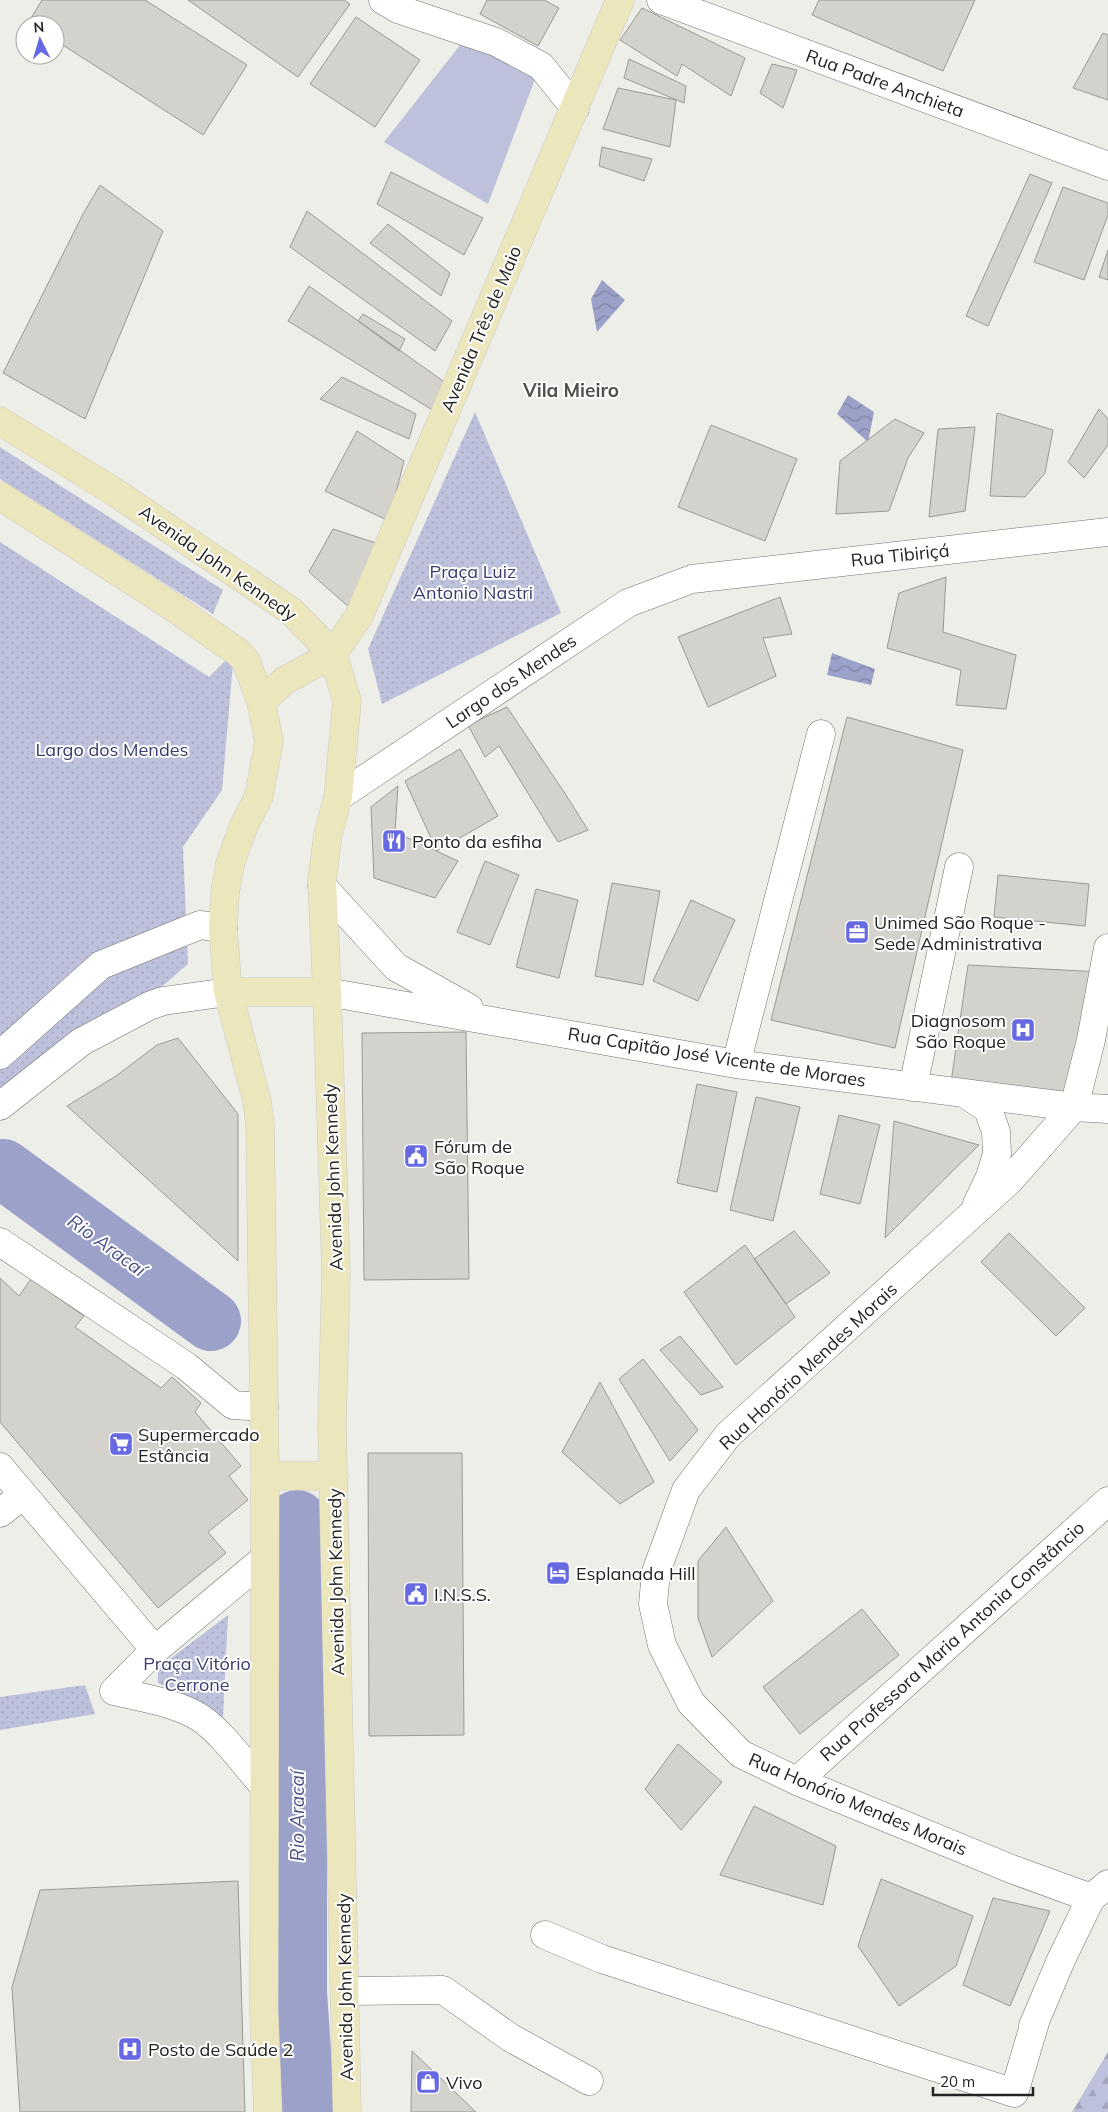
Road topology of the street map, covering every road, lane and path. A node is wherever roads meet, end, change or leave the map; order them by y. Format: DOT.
graph roads {
  1 [pos="383,0"];
  2 [pos="620,0"];
  3 [pos="661,0"];
  4 [pos="575,108"];
  5 [pos="1108,166"];
  6 [pos="0,421"];
  7 [pos="0,496"];
  8 [pos="1108,532"];
  9 [pos="692,579"];
  10 [pos="333,654"];
  11 [pos="261,702"];
  12 [pos="822,734"];
  13 [pos="338,797"];
  14 [pos="959,867"];
  15 [pos="322,886"];
  16 [pos="223,928"];
  17 [pos="1108,948"];
  18 [pos="228,992"];
  19 [pos="328,992"];
  20 [pos="487,1019"];
  21 [pos="0,1055"];
  22 [pos="736,1064"];
  23 [pos="913,1087"];
  24 [pos="964,1093"];
  25 [pos="0,1106"];
  26 [pos="1074,1107"];
  27 [pos="1108,1109"];
  28 [pos="972,1214"];
  29 [pos="0,1242"];
  30 [pos="264,1408"];
  31 [pos="0,1467"];
  32 [pos="265,1476"];
  33 [pos="334,1476"];
  34 [pos="23,1495"];
  35 [pos="1108,1501"];
  36 [pos="0,1513"];
  37 [pos="264,1559"];
  38 [pos="155,1650"];
  39 [pos="797,1781"];
  40 [pos="264,1786"];
  41 [pos="1100,1891"];
  42 [pos="545,1935"];
  43 [pos="345,1991"];
  44 [pos="589,2082"];
  45 [pos="268,2112"];
  46 [pos="347,2112"];
  1 -- 4 [label="street"];
  2 -- 4 [label="main road, Avenida Três de Maio"];
  3 -- 5 [label="street, Rua Padre Anchieta"];
  4 -- 10 [label="main road, Avenida Três de Maio"];
  6 -- 10 [label="main road, Avenida John Kennedy"];
  7 -- 11 [label="main road"];
  8 -- 9 [label="street, Rua Tibiriçá"];
  9 -- 13 [label="street, Largo dos Mendes"];
  10 -- 11 [label="main road"];
  10 -- 13 [label="main road, Avenida John Kennedy"];
  11 -- 16 [label="main road"];
  12 -- 22 [label="street"];
  13 -- 15 [label="main road, Avenida John Kennedy"];
  14 -- 23 [label="street"];
  15 -- 19 [label="main road, Avenida John Kennedy"];
  15 -- 20 [label="street"];
  16 -- 18 [label="main road"];
  16 -- 21 [label="street"];
  17 -- 26 [label="street"];
  18 -- 19 [label="main road"];
  18 -- 25 [label="street"];
  18 -- 30 [label="main road"];
  19 -- 20 [label="street, Rua Capitão José Vicente de Moraes"];
  19 -- 33 [label="main road, Avenida John Kennedy"];
  20 -- 22 [label="street, Rua Capitão José Vicente de Moraes"];
  22 -- 23 [label="street, Rua Capitão José Vicente de Moraes"];
  23 -- 24 [label="street, Rua Capitão José Vicente de Moraes"];
  24 -- 26 [label="street, Rua Capitão José Vicente de Moraes"];
  24 -- 28 [label="street"];
  26 -- 27 [label="street, Rua Capitão José Vicente de Moraes"];
  26 -- 28 [label="street, Rua Honório Mendes Morais"];
  28 -- 39 [label="street, Rua Honório Mendes Morais"];
  29 -- 30 [label="street"];
  30 -- 32 [label="main road"];
  31 -- 34 [label="street"];
  32 -- 33 [label="main road"];
  32 -- 37 [label="main road"];
  33 -- 43 [label="main road, Avenida John Kennedy"];
  34 -- 36 [label="street"];
  34 -- 38 [label="street"];
  35 -- 39 [label="street, Rua Professora Maria Antonia Constâncio"];
  37 -- 38 [label="street"];
  37 -- 40 [label="main road"];
  38 -- 40 [label="street"];
  39 -- 41 [label="street, Rua Honório Mendes Morais"];
  40 -- 45 [label="main road"];
  41 -- 42 [label="street"];
  43 -- 44 [label="street"];
  43 -- 46 [label="main road, Avenida John Kennedy"];
}
